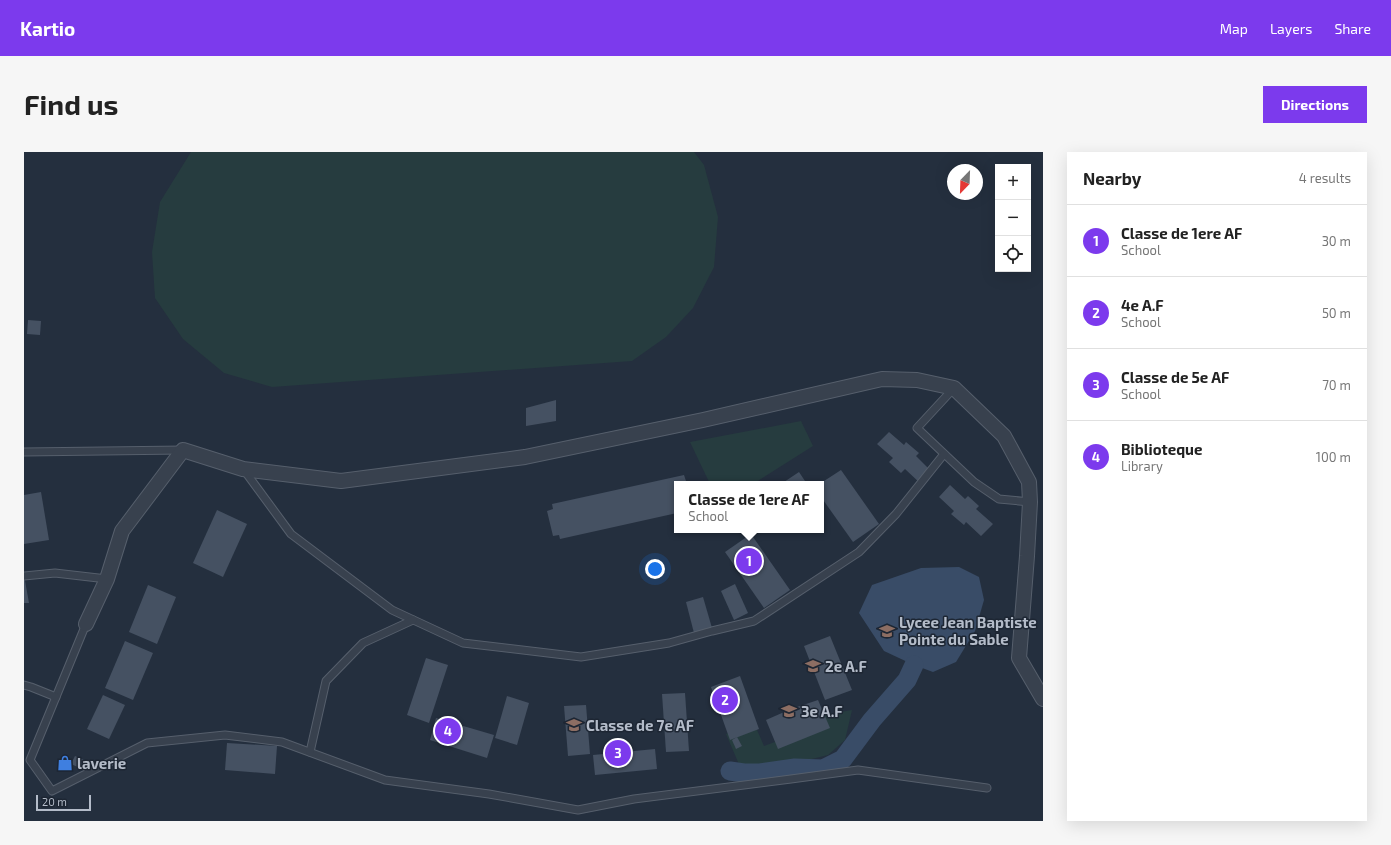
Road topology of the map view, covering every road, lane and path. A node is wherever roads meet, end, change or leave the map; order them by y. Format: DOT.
graph roads {
  1 [pos="954,388"];
  2 [pos="183,450"];
  3 [pos="24,452"];
  4 [pos="944,454"];
  5 [pos="243,469"];
  6 [pos="1030,502"];
  7 [pos="24,576"];
  8 [pos="107,579"];
  9 [pos="413,620"];
  10 [pos="86,624"];
  11 [pos="24,685"];
  12 [pos="56,697"];
  13 [pos="1043,699"];
  14 [pos="310,752"];
  15 [pos="987,788"];
  1 -- 4 [label="lane"];
  1 -- 5 [label="street"];
  1 -- 6 [label="street"];
  2 -- 3 [label="lane"];
  2 -- 5 [label="street"];
  2 -- 8 [label="street"];
  4 -- 6 [label="lane"];
  4 -- 9 [label="lane"];
  5 -- 9 [label="lane"];
  6 -- 13 [label="street"];
  7 -- 8 [label="lane"];
  8 -- 10 [label="street"];
  9 -- 14 [label="lane"];
  10 -- 12 [label="lane"];
  11 -- 12 [label="lane"];
  12 -- 14 [label="lane"];
  14 -- 15 [label="lane"];
}
